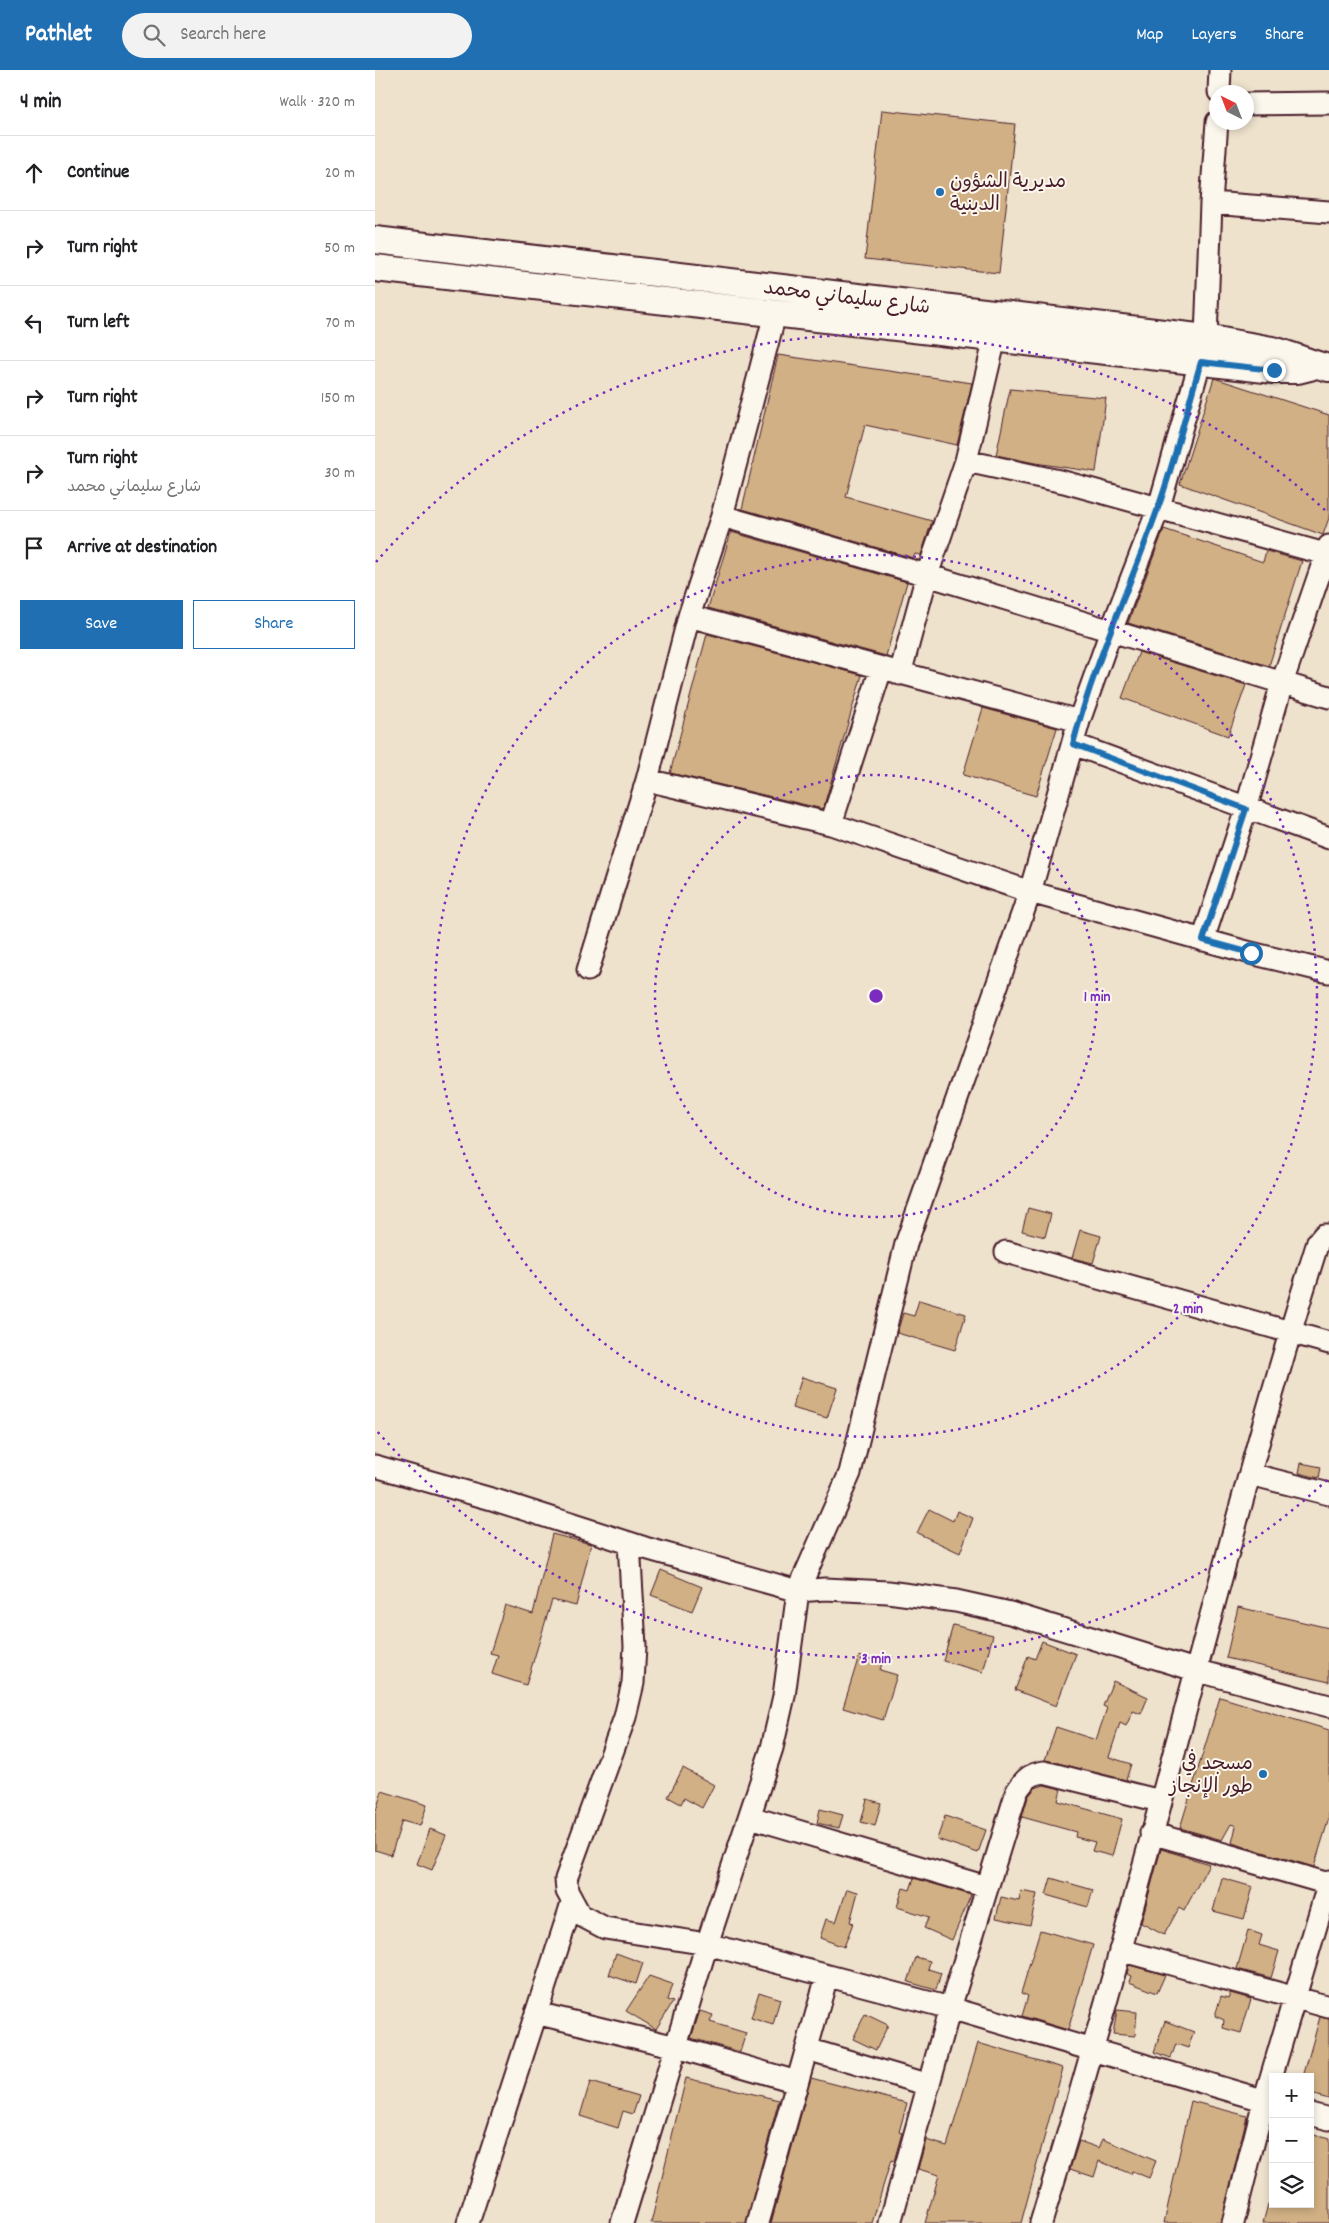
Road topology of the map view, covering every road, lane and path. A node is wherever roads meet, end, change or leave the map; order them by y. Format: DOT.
graph roads {
  1 [pos="1220,70"];
  2 [pos="1219,85"];
  3 [pos="1329,103"];
  4 [pos="1254,104"];
  5 [pos="1216,130"];
  6 [pos="1211,203"];
  7 [pos="1329,212"];
  8 [pos="375,240"];
  9 [pos="375,268"];
  10 [pos="775,314"];
  11 [pos="995,338"];
  12 [pos="1203,350"];
  13 [pos="1322,366"];
  14 [pos="966,461"];
  15 [pos="1159,507"];
  16 [pos="722,516"];
  17 [pos="1328,551"];
  18 [pos="927,575"];
  19 [pos="689,616"];
  20 [pos="1111,631"];
  21 [pos="891,672"];
  22 [pos="1282,683"];
  23 [pos="1329,697"];
  24 [pos="1079,721"];
  25 [pos="1073,744"];
  26 [pos="647,780"];
  27 [pos="1246,809"];
  28 [pos="831,824"];
  29 [pos="1329,838"];
  30 [pos="1030,892"];
  31 [pos="1203,940"];
  32 [pos="587,970"];
  33 [pos="1329,972"];
  34 [pos="1329,1234"];
  35 [pos="1006,1252"];
  36 [pos="1290,1333"];
  37 [pos="1329,1343"];
  38 [pos="375,1466"];
  39 [pos="1250,1474"];
  40 [pos="1329,1494"];
  41 [pos="629,1543"];
  42 [pos="798,1591"];
  43 [pos="1195,1670"];
  44 [pos="1329,1706"];
  45 [pos="1160,1802"];
  46 [pos="749,1817"];
  47 [pos="1151,1833"];
  48 [pos="1329,1883"];
  49 [pos="987,1887"];
  50 [pos="572,1903"];
  51 [pos="707,1944"];
  52 [pos="1120,1950"];
  53 [pos="827,1976"];
  54 [pos="1294,1999"];
  55 [pos="1329,2007"];
  56 [pos="950,2008"];
  57 [pos="536,2012"];
  58 [pos="676,2047"];
  59 [pos="807,2049"];
  60 [pos="1093,2050"];
  61 [pos="797,2082"];
  62 [pos="929,2085"];
  63 [pos="1268,2102"];
  64 [pos="1314,2115"];
  65 [pos="1329,2119"];
  66 [pos="468,2223"];
  67 [pos="622,2223"];
  68 [pos="759,2223"];
  69 [pos="890,2223"];
  70 [pos="1041,2223"];
  71 [pos="1233,2223"];
  1 -- 2 [label="street"];
  3 -- 4 [label="street"];
  5 -- 6 [label="street"];
  6 -- 7 [label="street"];
  6 -- 12 [label="street"];
  8 -- 12 [label="street, شارع سليماني محمد"];
  9 -- 10 [label="street, شارع سليماني محمد"];
  10 -- 11 [label="street, شارع سليماني محمد"];
  10 -- 16 [label="street"];
  11 -- 12 [label="street, شارع سليماني محمد"];
  11 -- 14 [label="street"];
  12 -- 13 [label="street, شارع سليماني محمد"];
  12 -- 15 [label="street"];
  14 -- 15 [label="street"];
  14 -- 18 [label="street"];
  15 -- 17 [label="street"];
  15 -- 20 [label="street"];
  16 -- 18 [label="street"];
  16 -- 19 [label="street"];
  17 -- 22 [label="street"];
  18 -- 20 [label="street"];
  18 -- 21 [label="street"];
  19 -- 21 [label="street"];
  19 -- 26 [label="street"];
  20 -- 22 [label="street"];
  20 -- 24 [label="street"];
  21 -- 24 [label="street"];
  21 -- 28 [label="street"];
  22 -- 23 [label="street"];
  22 -- 27 [label="street"];
  24 -- 25 [label="street"];
  25 -- 27 [label="street"];
  25 -- 30 [label="street"];
  26 -- 28 [label="street"];
  26 -- 32 [label="street"];
  27 -- 29 [label="street"];
  27 -- 31 [label="street"];
  28 -- 30 [label="street"];
  30 -- 31 [label="street"];
  30 -- 42 [label="street"];
  31 -- 33 [label="street"];
  34 -- 36 [label="street"];
  35 -- 36 [label="street"];
  36 -- 37 [label="street"];
  36 -- 39 [label="street"];
  38 -- 41 [label="street"];
  39 -- 40 [label="street"];
  39 -- 43 [label="street"];
  41 -- 42 [label="street"];
  41 -- 50 [label="street"];
  42 -- 43 [label="street"];
  42 -- 46 [label="street"];
  43 -- 44 [label="street"];
  43 -- 45 [label="street"];
  45 -- 47 [label="street"];
  45 -- 49 [label="street"];
  46 -- 49 [label="street"];
  46 -- 51 [label="street"];
  47 -- 48 [label="street"];
  47 -- 52 [label="street"];
  48 -- 54 [label="street"];
  49 -- 56 [label="street"];
  50 -- 51 [label="street"];
  50 -- 57 [label="street"];
  51 -- 53 [label="street"];
  51 -- 58 [label="street"];
  52 -- 54 [label="street"];
  52 -- 60 [label="street"];
  53 -- 56 [label="street"];
  53 -- 59 [label="street"];
  54 -- 55 [label="street"];
  54 -- 63 [label="street"];
  56 -- 60 [label="street"];
  56 -- 62 [label="street"];
  57 -- 58 [label="street"];
  57 -- 66 [label="street"];
  58 -- 61 [label="street"];
  58 -- 67 [label="street"];
  59 -- 61 [label="street"];
  59 -- 62 [label="street"];
  60 -- 63 [label="street"];
  60 -- 70 [label="street"];
  61 -- 68 [label="street"];
  62 -- 69 [label="street"];
  63 -- 71 [label="street"];
  64 -- 65 [label="street"];
}
